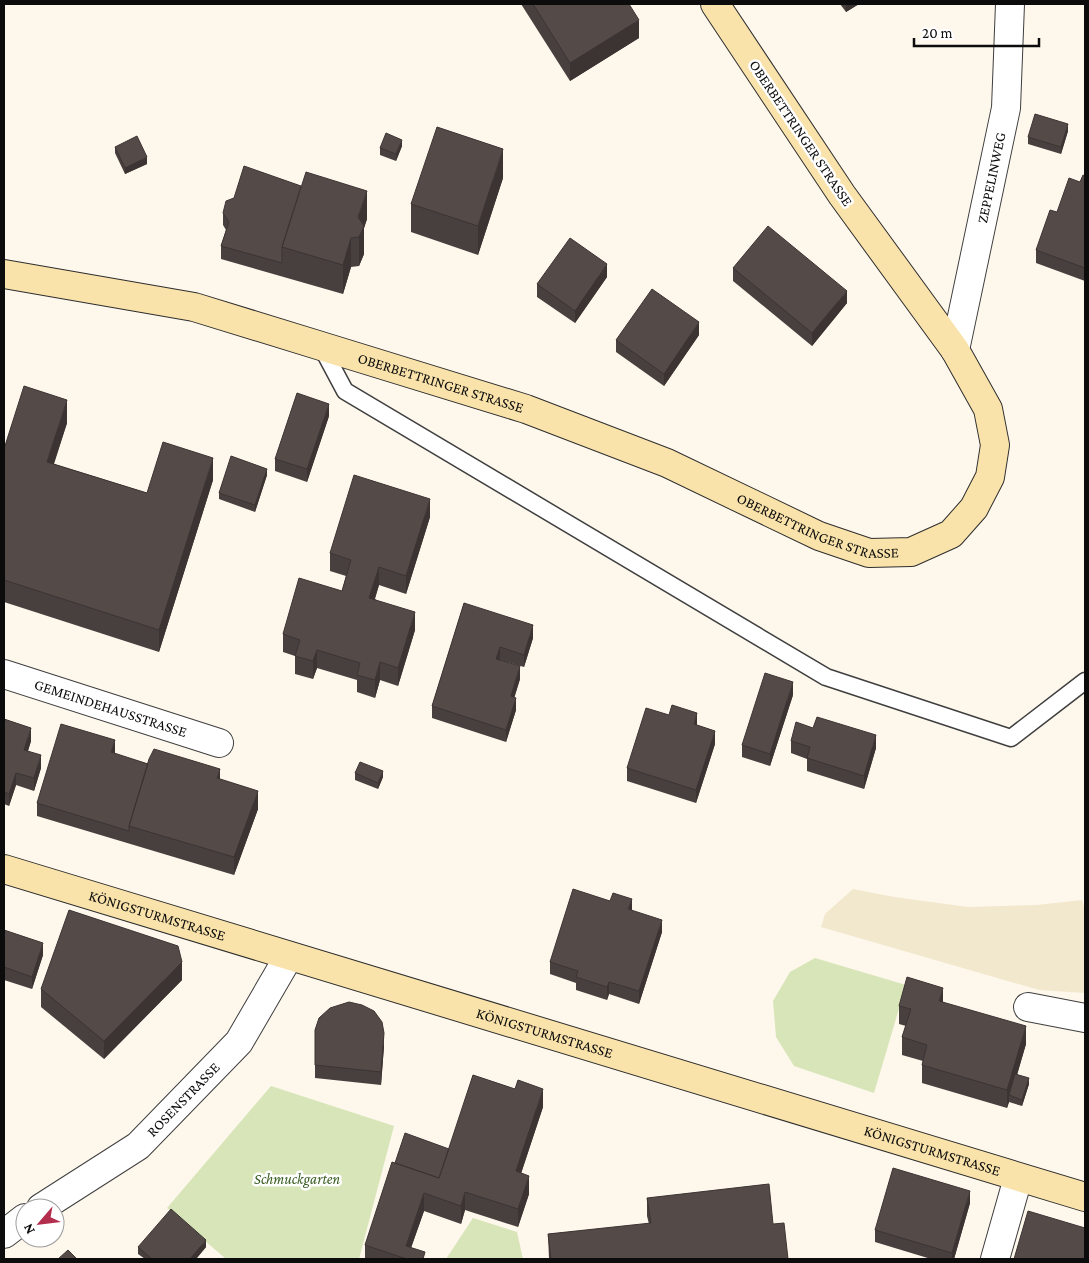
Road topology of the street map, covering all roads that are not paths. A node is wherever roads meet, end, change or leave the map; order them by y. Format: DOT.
graph roads {
  1 [pos="715,4"];
  2 [pos="1010,4"];
  3 [pos="4,274"];
  4 [pos="321,346"];
  5 [pos="954,350"];
  6 [pos="4,674"];
  7 [pos="1085,681"];
  8 [pos="219,743"];
  9 [pos="4,869"];
  10 [pos="289,956"];
  11 [pos="1028,1007"];
  12 [pos="1085,1018"];
  13 [pos="1018,1178"];
  14 [pos="1085,1197"];
  15 [pos="57,1198"];
  16 [pos="15,1226"];
  17 [pos="4,1234"];
  18 [pos="995,1259"];
  1 -- 5 [label="street, OBERBETTRINGER STRASSE"];
  2 -- 5 [label="street, ZEPPELINWEG"];
  3 -- 4 [label="street, OBERBETTRINGER STRASSE"];
  4 -- 5 [label="street, OBERBETTRINGER STRASSE"];
  4 -- 7 [label="lane, OBERBETTRINGER STRASSE"];
  6 -- 8 [label="street, GEMEINDEHAUSSTRASSE"];
  9 -- 10 [label="street, KÖNIGSTURMSTRASSE"];
  10 -- 13 [label="street, KÖNIGSTURMSTRASSE"];
  10 -- 15 [label="street, ROSENSTRASSE"];
  11 -- 12 [label="street"];
  13 -- 14 [label="street, KÖNIGSTURMSTRASSE"];
  13 -- 18 [label="street"];
  16 -- 17 [label="street"];
}
